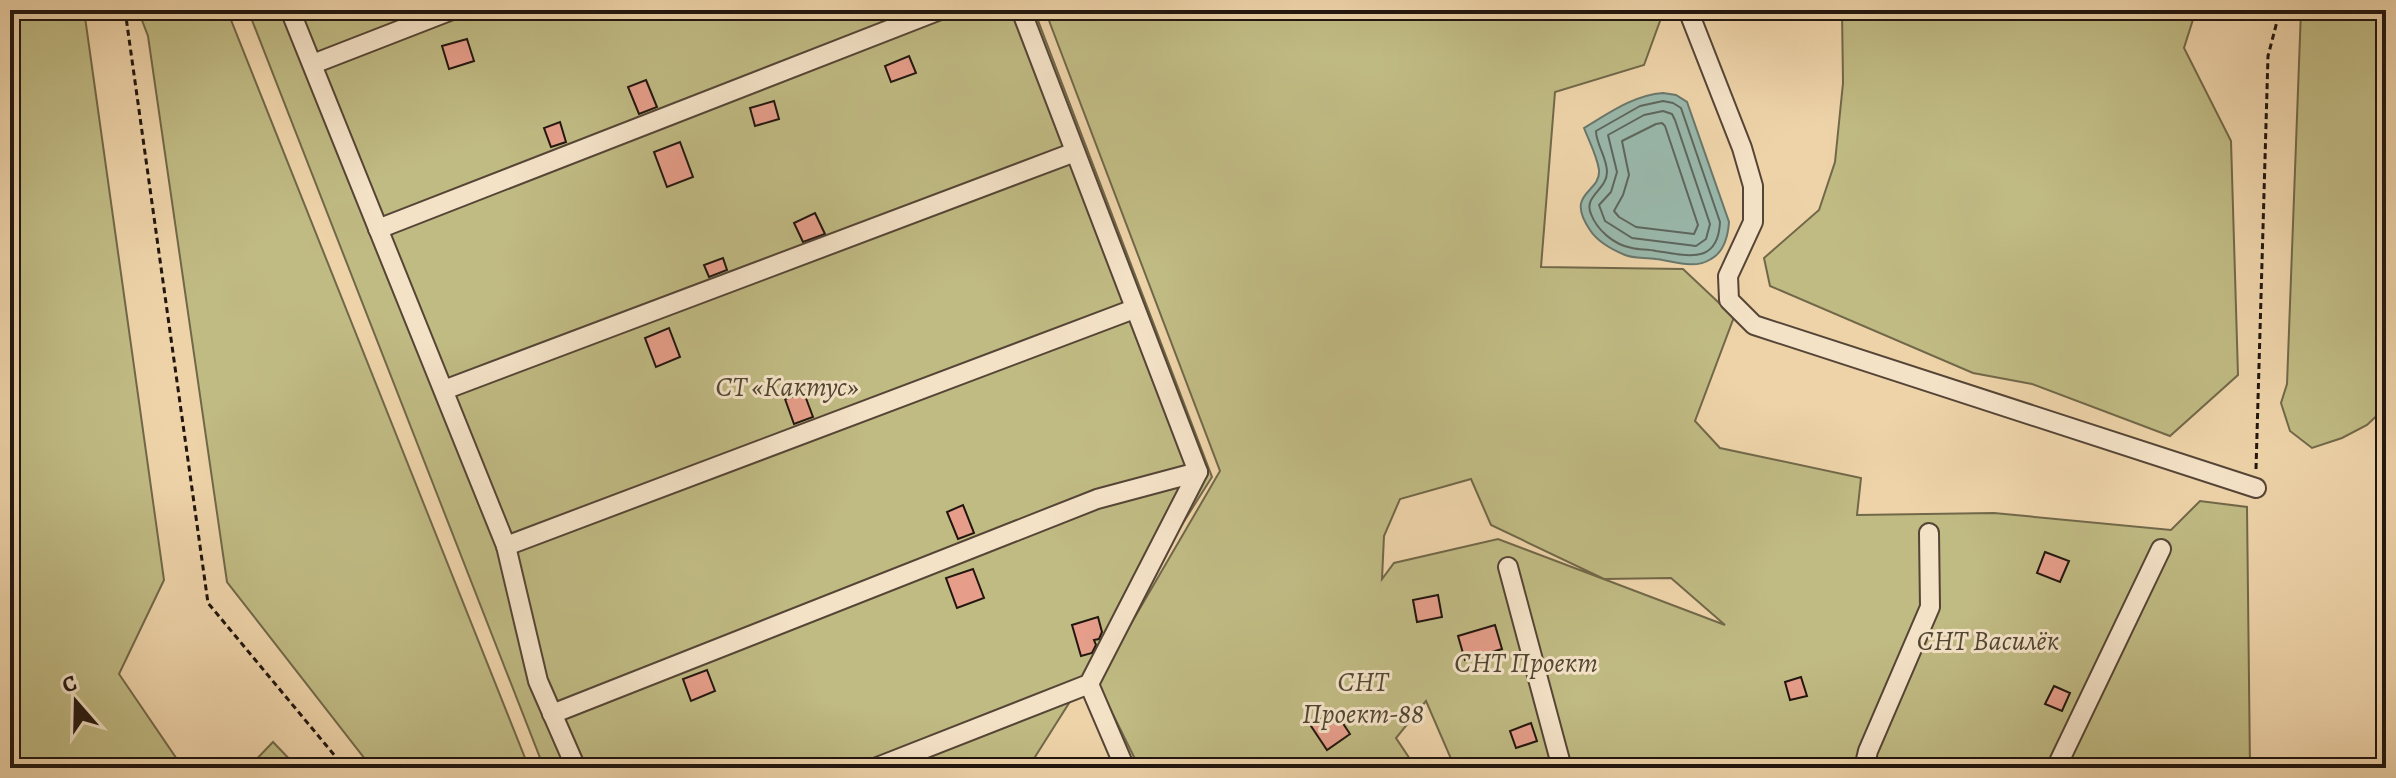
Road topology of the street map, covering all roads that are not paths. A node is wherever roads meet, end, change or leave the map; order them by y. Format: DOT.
graph roads {
  1 [pos="290,10"];
  2 [pos="452,10"];
  3 [pos="940,10"];
  4 [pos="1021,10"];
  5 [pos="1688,10"];
  6 [pos="313,64"];
  7 [pos="1075,152"];
  8 [pos="378,229"];
  9 [pos="1134,309"];
  10 [pos="444,390"];
  11 [pos="1198,472"];
  12 [pos="2256,488"];
  13 [pos="1929,533"];
  14 [pos="506,546"];
  15 [pos="2161,549"];
  16 [pos="1508,567"];
  17 [pos="1089,684"];
  18 [pos="552,714"];
  19 [pos="576,768"];
  20 [pos="875,768"];
  21 [pos="1125,768"];
  22 [pos="1562,768"];
  23 [pos="1864,768"];
  24 [pos="2056,768"];
  1 -- 6 [label="lane"];
  2 -- 6 [label="lane"];
  3 -- 8 [label="lane"];
  4 -- 7 [label="lane"];
  5 -- 12 [label="lane"];
  6 -- 8 [label="lane"];
  7 -- 9 [label="lane"];
  7 -- 10 [label="lane"];
  8 -- 10 [label="lane"];
  9 -- 11 [label="lane"];
  9 -- 14 [label="lane"];
  10 -- 14 [label="lane"];
  11 -- 17 [label="lane"];
  11 -- 18 [label="lane"];
  13 -- 23 [label="lane"];
  14 -- 18 [label="lane"];
  15 -- 24 [label="lane"];
  16 -- 22 [label="lane"];
  17 -- 20 [label="lane"];
  17 -- 21 [label="lane"];
  18 -- 19 [label="lane"];
}
